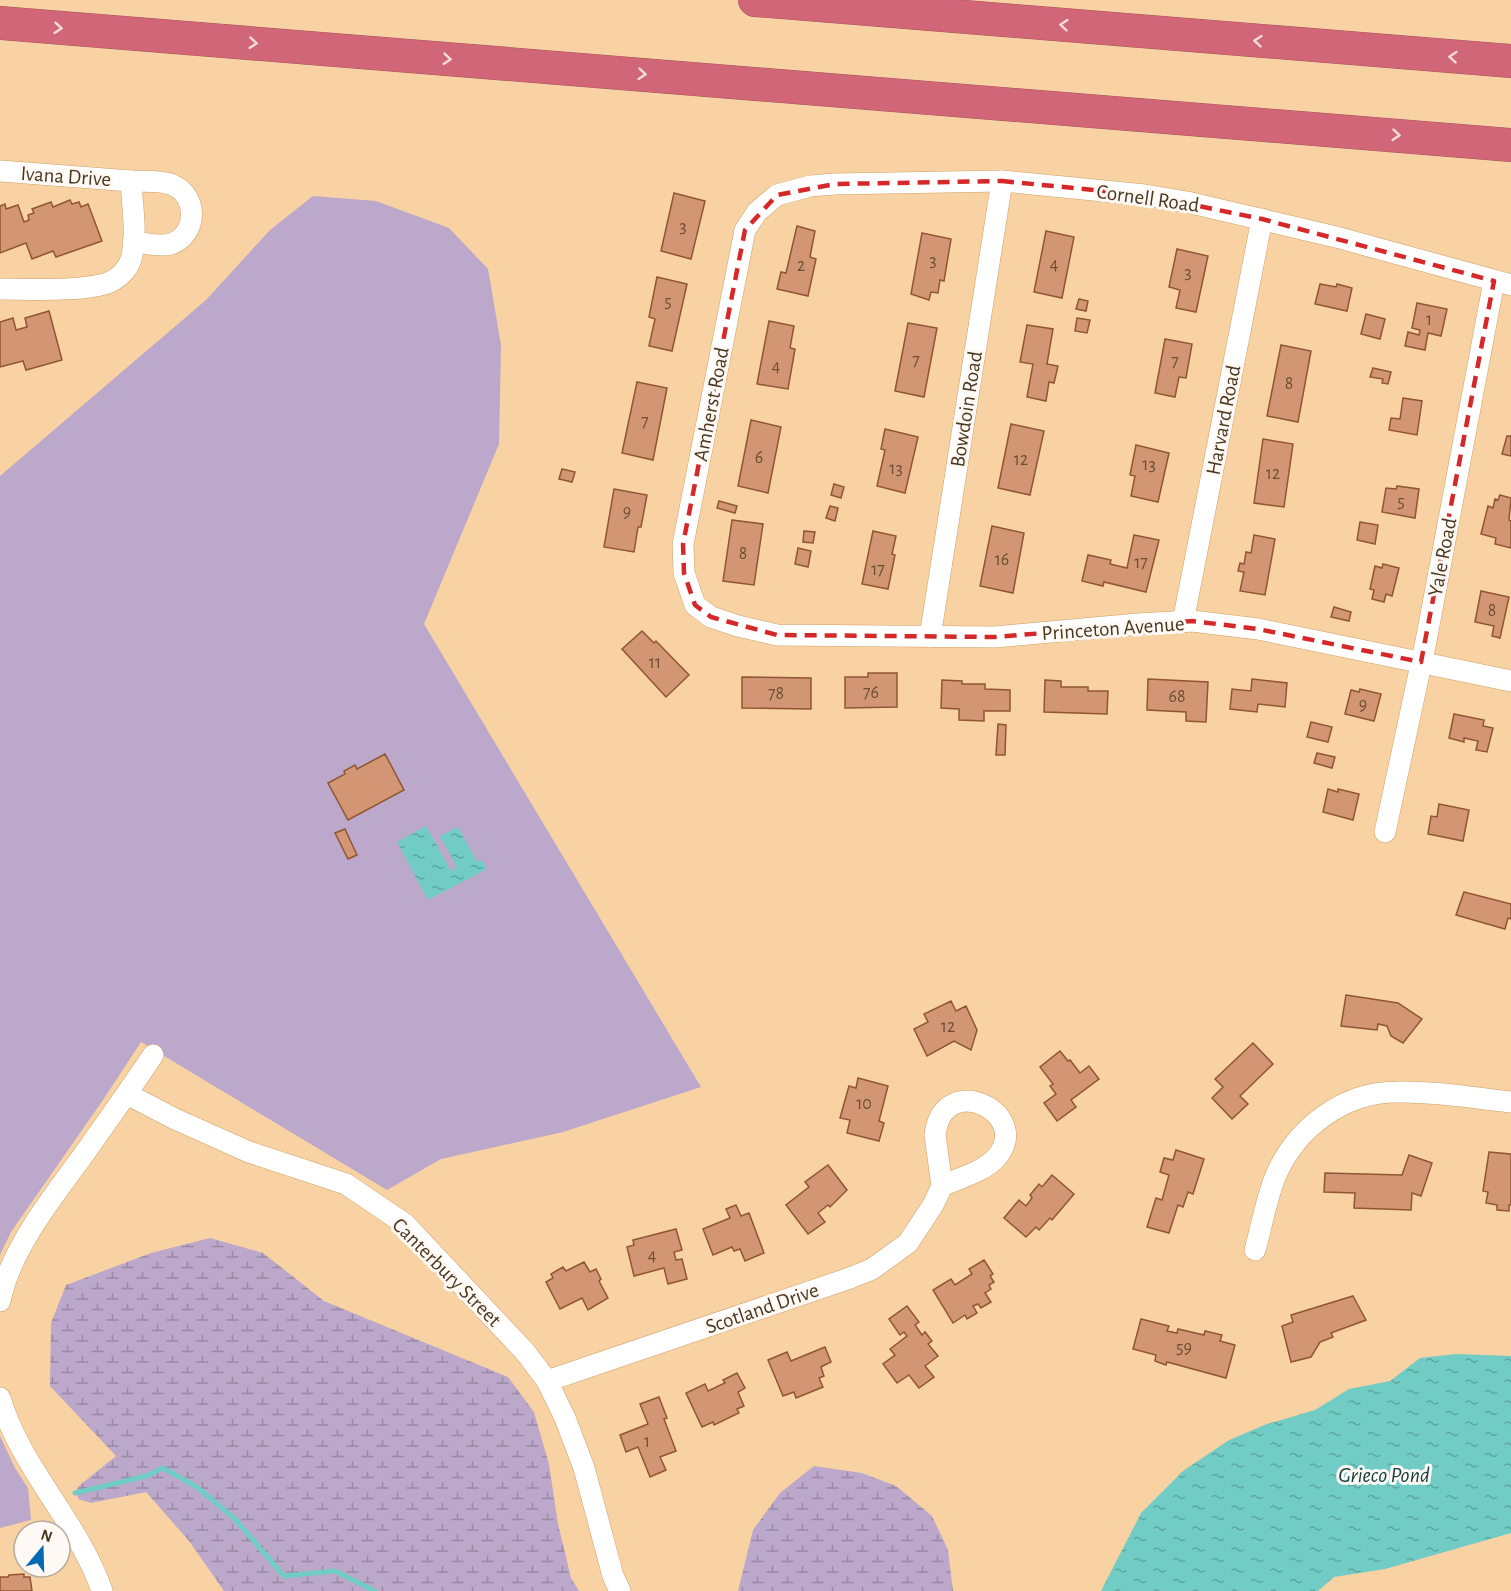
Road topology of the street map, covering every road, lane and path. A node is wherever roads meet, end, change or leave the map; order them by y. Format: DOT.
graph roads {
  1 [pos="756,0"];
  2 [pos="0,23"];
  3 [pos="1511,61"];
  4 [pos="1511,145"];
  5 [pos="0,171"];
  6 [pos="131,181"];
  7 [pos="1002,181"];
  8 [pos="777,195"];
  9 [pos="1262,219"];
  10 [pos="134,242"];
  11 [pos="1502,283"];
  12 [pos="0,289"];
  13 [pos="711,617"];
  14 [pos="1183,622"];
  15 [pos="930,637"];
  16 [pos="1421,662"];
  17 [pos="1511,681"];
  18 [pos="1385,832"];
  19 [pos="153,1055"];
  20 [pos="127,1094"];
  21 [pos="1511,1102"];
  22 [pos="942,1186"];
  23 [pos="1255,1250"];
  24 [pos="0,1301"];
  25 [pos="547,1381"];
  26 [pos="0,1398"];
  27 [pos="102,1591"];
  28 [pos="620,1591"];
  3 -- 1 [label="highway, one-way"];
  2 -- 4 [label="highway, one-way"];
  5 -- 6 [label="street, Ivana Drive"];
  6 -- 10 [label="street, Ivana Drive"];
  6 -- 10 [label="street, Ivana Drive"];
  7 -- 8 [label="street, Cornell Road"];
  7 -- 9 [label="street, Cornell Road"];
  7 -- 15 [label="street, Bowdoin Road"];
  8 -- 13 [label="street, Amherst Road"];
  9 -- 11 [label="street, Cornell Road"];
  9 -- 14 [label="street, Harvard Road"];
  10 -- 12 [label="street, Ivana Drive"];
  11 -- 16 [label="street, Yale Road"];
  13 -- 15 [label="street, Princeton Avenue"];
  14 -- 15 [label="street, Princeton Avenue"];
  14 -- 16 [label="street, Princeton Avenue"];
  16 -- 17 [label="street, Princeton Avenue"];
  16 -- 18 [label="street, Yale Road"];
  19 -- 20 [label="street"];
  20 -- 24 [label="street"];
  20 -- 25 [label="street, Canterbury Street"];
  21 -- 23 [label="street"];
  22 -- 25 [label="street, Scotland Drive"];
  25 -- 28 [label="street, Canterbury Street"];
  26 -- 27 [label="street"];
}
